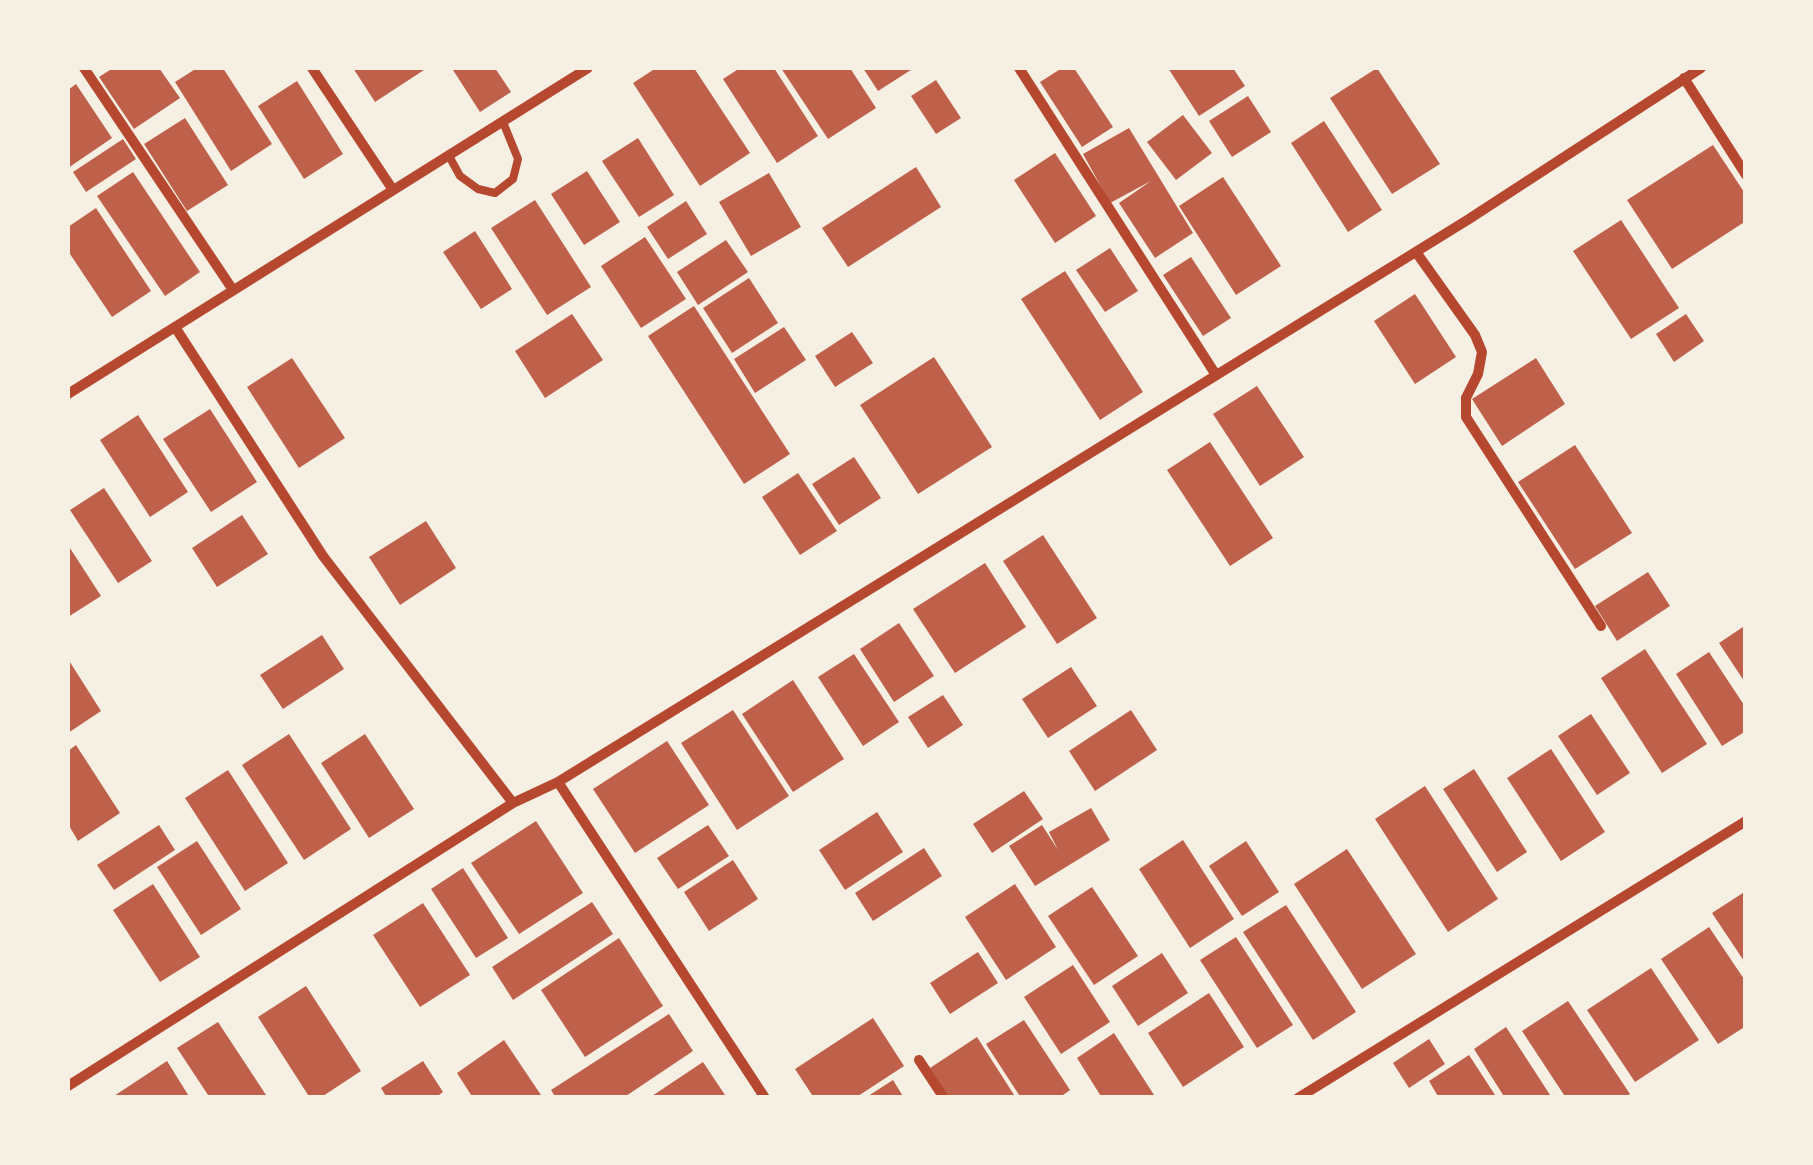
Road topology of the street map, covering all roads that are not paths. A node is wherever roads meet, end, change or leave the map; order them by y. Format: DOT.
graph roads {
  1 [pos="84,68"];
  2 [pos="312,68"];
  3 [pos="588,68"];
  4 [pos="1019,68"];
  5 [pos="1701,68"];
  6 [pos="1684,78"];
  7 [pos="503,122"];
  8 [pos="450,156"];
  9 [pos="1746,176"];
  10 [pos="393,190"];
  11 [pos="1416,252"];
  12 [pos="233,290"];
  13 [pos="174,327"];
  14 [pos="1216,376"];
  15 [pos="68,394"];
  16 [pos="1601,626"];
  17 [pos="558,782"];
  18 [pos="513,803"];
  19 [pos="1746,820"];
  20 [pos="918,1060"];
  21 [pos="68,1086"];
  22 [pos="765,1098"];
  23 [pos="944,1098"];
  24 [pos="1298,1098"];
  1 -- 12 [label="street"];
  2 -- 10 [label="street"];
  3 -- 7 [label="street"];
  4 -- 14 [label="street"];
  5 -- 6 [label="street"];
  6 -- 9 [label="street"];
  6 -- 11 [label="street"];
  7 -- 8 [label="street"];
  7 -- 8 [label="lane"];
  8 -- 10 [label="street"];
  10 -- 12 [label="street"];
  11 -- 14 [label="street"];
  11 -- 16 [label="street"];
  12 -- 13 [label="street"];
  13 -- 15 [label="street"];
  13 -- 18 [label="street"];
  14 -- 17 [label="street"];
  17 -- 18 [label="street"];
  17 -- 22 [label="street"];
  18 -- 21 [label="street"];
  19 -- 24 [label="street"];
  20 -- 23 [label="street"];
}
